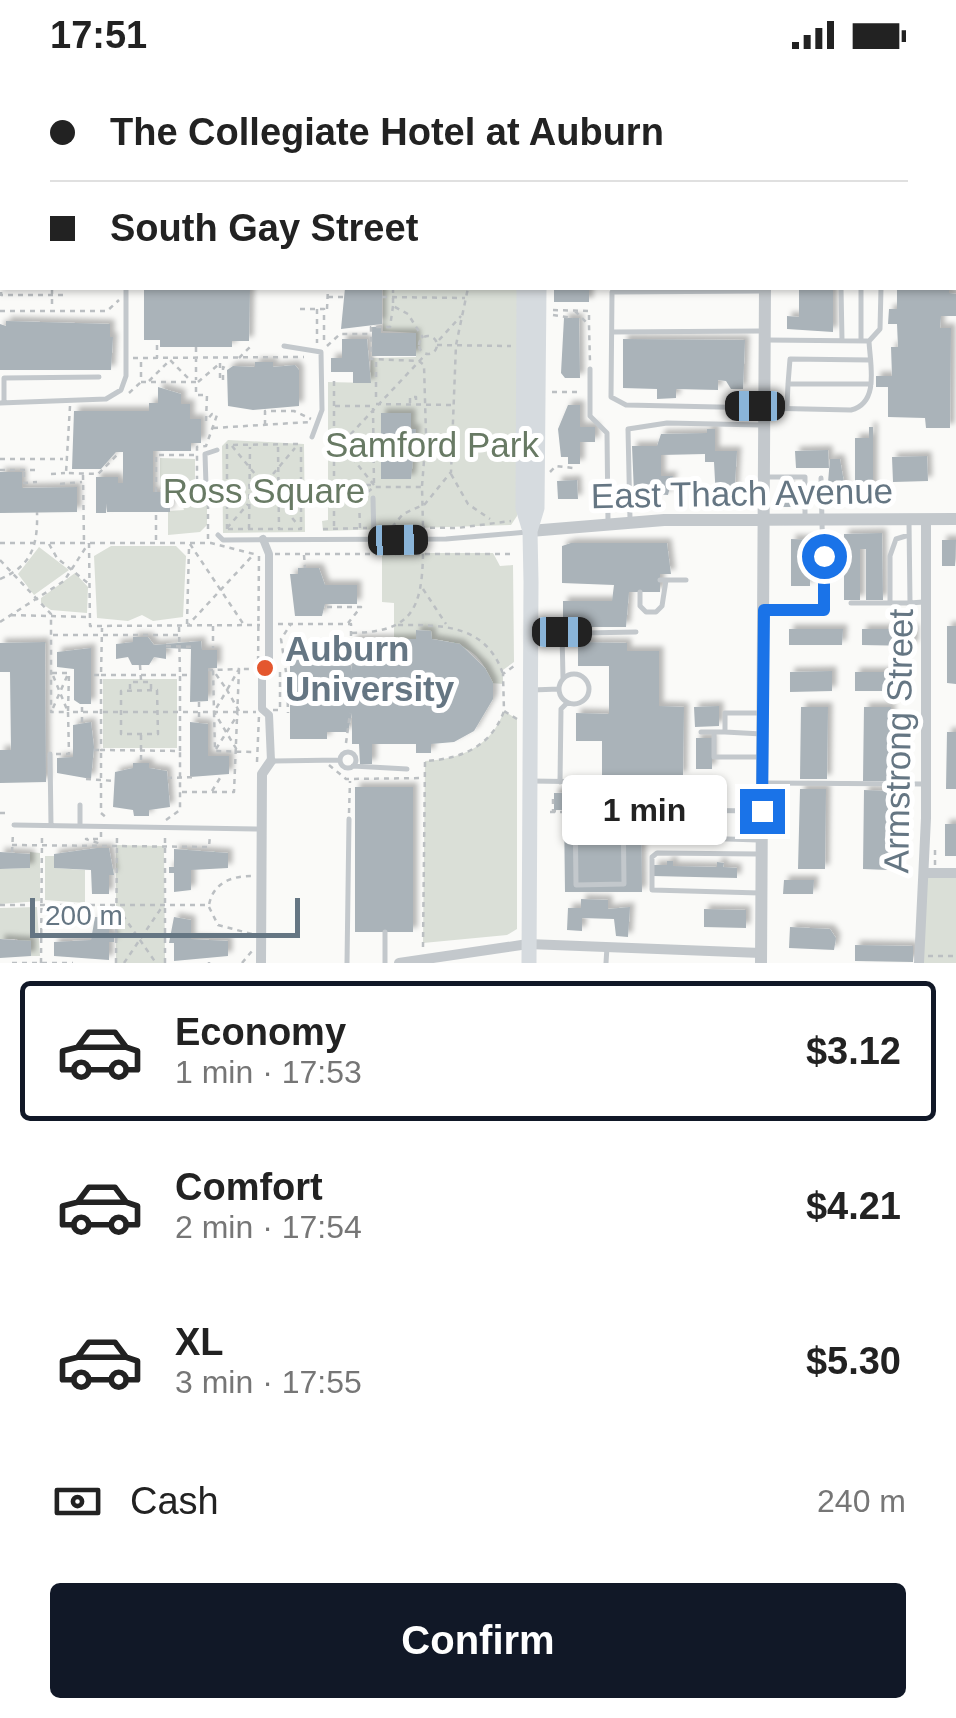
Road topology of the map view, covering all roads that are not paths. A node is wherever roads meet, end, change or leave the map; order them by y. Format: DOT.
graph roads {
  1 [pos="126,290"];
  2 [pos="524,290"];
  3 [pos="539,290"];
  4 [pos="713,290"];
  5 [pos="764,290"];
  6 [pos="841,290"];
  7 [pos="862,290"];
  8 [pos="880,290"];
  9 [pos="612,332"];
  10 [pos="764,335"];
  11 [pos="842,340"];
  12 [pos="860,340"];
  13 [pos="870,340"];
  14 [pos="284,346"];
  15 [pos="870,360"];
  16 [pos="590,370"];
  17 [pos="99,377"];
  18 [pos="788,384"];
  19 [pos="871,384"];
  20 [pos="2,403"];
  21 [pos="764,406"];
  22 [pos="787,408"];
  23 [pos="764,425"];
  24 [pos="312,437"];
  25 [pos="217,450"];
  26 [pos="764,476"];
  27 [pos="821,478"];
  28 [pos="217,488"];
  29 [pos="373,498"];
  30 [pos="909,519"];
  31 [pos="926,519"];
  32 [pos="956,519"];
  33 [pos="764,520"];
  34 [pos="805,520"];
  35 [pos="824,520"];
  36 [pos="631,522"];
  37 [pos="608,524"];
  38 [pos="530,532"];
  39 [pos="909,534"];
  40 [pos="218,535"];
  41 [pos="374,540"];
  42 [pos="263,542"];
  43 [pos="686,580"];
  44 [pos="640,592"];
  45 [pos="927,602"];
  46 [pos="851,603"];
  47 [pos="890,603"];
  48 [pos="910,603"];
  49 [pos="764,610"];
  50 [pos="562,632"];
  51 [pos="636,632"];
  52 [pos="530,634"];
  53 [pos="566,677"];
  54 [pos="559,689"];
  55 [pos="530,690"];
  56 [pos="567,703"];
  57 [pos="763,713"];
  58 [pos="701,732"];
  59 [pos="714,732"];
  60 [pos="725,732"];
  61 [pos="763,734"];
  62 [pos="50,754"];
  63 [pos="762,757"];
  64 [pos="270,760"];
  65 [pos="339,760"];
  66 [pos="353,766"];
  67 [pos="407,768"];
  68 [pos="529,781"];
  69 [pos="560,782"];
  70 [pos="762,783"];
  71 [pos="926,784"];
  72 [pos="604,802"];
  73 [pos="80,804"];
  74 [pos="762,811"];
  75 [pos="349,819"];
  76 [pos="14,825"];
  77 [pos="51,825"];
  78 [pos="80,826"];
  79 [pos="262,829"];
  80 [pos="761,847"];
  81 [pos="951,869"];
  82 [pos="924,872"];
  83 [pos="761,893"];
  84 [pos="384,932"];
  85 [pos="528,944"];
  86 [pos="607,947"];
  87 [pos="636,948"];
  88 [pos="257,958"];
  89 [pos="761,958"];
  90 [pos="440,960"];
  91 [pos="919,960"];
  92 [pos="347,963"];
  93 [pos="384,963"];
  94 [pos="398,963"];
  95 [pos="529,963"];
  96 [pos="606,963"];
  97 [pos="635,963"];
  1 -- 20 [label="lane"];
  2 -- 38 [label="main road"];
  3 -- 38 [label="main road"];
  4 -- 9 [label="lane"];
  5 -- 10 [label="street"];
  6 -- 11 [label="lane"];
  7 -- 12 [label="lane"];
  8 -- 13 [label="lane"];
  9 -- 10 [label="lane"];
  9 -- 21 [label="lane"];
  10 -- 11 [label="lane"];
  10 -- 21 [label="street"];
  11 -- 12 [label="lane"];
  12 -- 13 [label="lane"];
  13 -- 15 [label="lane"];
  14 -- 24 [label="lane"];
  15 -- 18 [label="lane"];
  15 -- 19 [label="lane"];
  16 -- 37 [label="lane"];
  17 -- 20 [label="lane"];
  18 -- 19 [label="lane"];
  18 -- 22 [label="lane"];
  19 -- 22 [label="lane"];
  21 -- 22 [label="lane"];
  21 -- 23 [label="street"];
  23 -- 26 [label="street"];
  23 -- 36 [label="lane"];
  25 -- 28 [label="lane"];
  26 -- 33 [label="street"];
  26 -- 34 [label="lane"];
  27 -- 35 [label="lane"];
  29 -- 41 [label="lane"];
  30 -- 31 [label="street, East Thach Avenue"];
  30 -- 35 [label="street, East Thach Avenue"];
  30 -- 39 [label="lane"];
  31 -- 32 [label="street, East Thach Avenue"];
  31 -- 45 [label="street, Armstrong Street"];
  33 -- 34 [label="street, East Thach Avenue"];
  33 -- 36 [label="street, East Thach Avenue"];
  33 -- 49 [label="street"];
  34 -- 35 [label="street, East Thach Avenue"];
  35 -- 49 [label="lane"];
  36 -- 37 [label="street, East Thach Avenue"];
  37 -- 38 [label="street, East Thach Avenue"];
  38 -- 41 [label="lane"];
  38 -- 52 [label="main road"];
  39 -- 47 [label="lane"];
  39 -- 48 [label="lane"];
  40 -- 42 [label="lane"];
  41 -- 42 [label="lane"];
  42 -- 64 [label="street"];
  43 -- 44 [label="lane"];
  45 -- 48 [label="lane"];
  45 -- 71 [label="street, Armstrong Street"];
  46 -- 47 [label="lane"];
  47 -- 48 [label="lane"];
  49 -- 57 [label="street"];
  50 -- 51 [label="lane"];
  50 -- 52 [label="lane"];
  50 -- 53 [label="lane"];
  52 -- 55 [label="main road"];
  53 -- 54 [label="lane"];
  53 -- 56 [label="lane"];
  54 -- 55 [label="lane"];
  54 -- 56 [label="lane"];
  55 -- 68 [label="main road"];
  56 -- 69 [label="lane"];
  57 -- 60 [label="lane"];
  57 -- 61 [label="street"];
  58 -- 59 [label="lane"];
  59 -- 60 [label="lane"];
  59 -- 63 [label="lane"];
  60 -- 61 [label="lane"];
  61 -- 63 [label="street"];
  62 -- 77 [label="lane"];
  63 -- 70 [label="street"];
  64 -- 65 [label="lane"];
  64 -- 79 [label="street"];
  65 -- 66 [label="lane"];
  65 -- 66 [label="lane"];
  66 -- 67 [label="lane"];
  68 -- 69 [label="lane"];
  68 -- 85 [label="main road"];
  69 -- 72 [label="lane"];
  70 -- 71 [label="lane"];
  70 -- 74 [label="street"];
  71 -- 82 [label="street, Armstrong Street"];
  72 -- 72 [label="lane"];
  73 -- 78 [label="lane"];
  74 -- 80 [label="street"];
  74 -- 80 [label="lane"];
  75 -- 92 [label="lane"];
  76 -- 77 [label="lane"];
  77 -- 78 [label="lane"];
  78 -- 79 [label="lane"];
  79 -- 88 [label="street"];
  80 -- 83 [label="street"];
  80 -- 83 [label="lane"];
  81 -- 82 [label="street"];
  82 -- 91 [label="street, Armstrong Street"];
  83 -- 89 [label="street"];
  84 -- 93 [label="lane"];
  85 -- 86 [label="street"];
  85 -- 90 [label="street"];
  85 -- 95 [label="main road"];
  86 -- 87 [label="street"];
  86 -- 96 [label="lane"];
  87 -- 89 [label="street"];
  87 -- 97 [label="lane"];
  90 -- 94 [label="street"];
}
